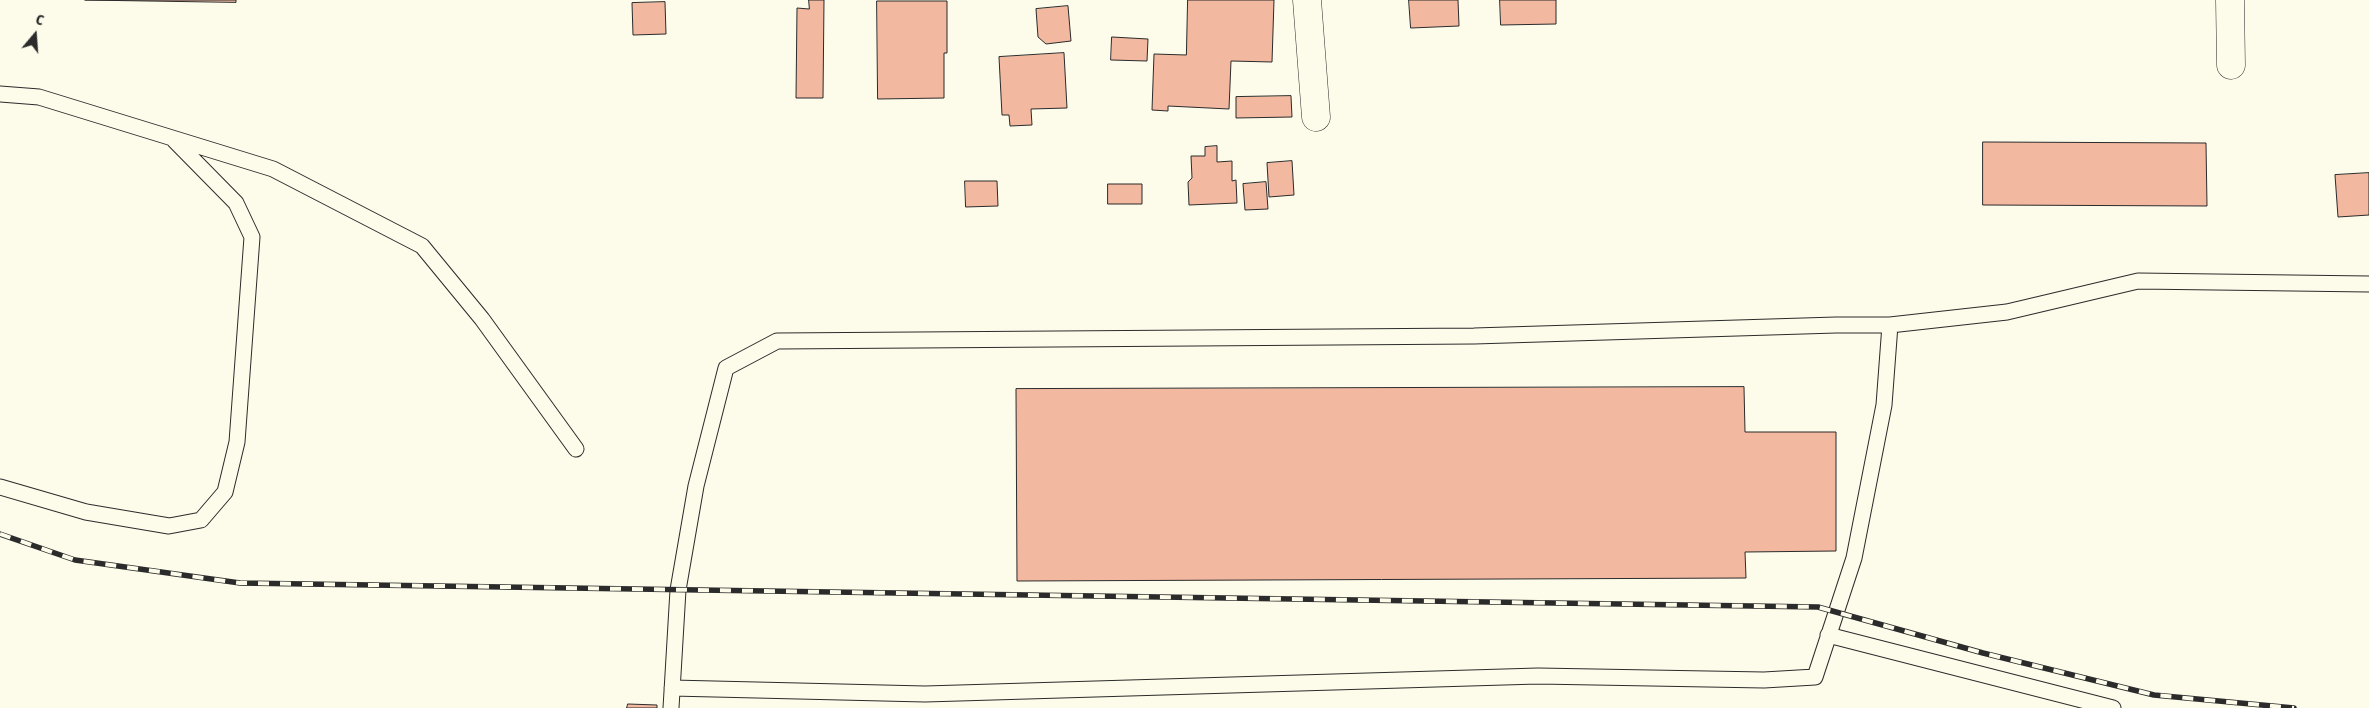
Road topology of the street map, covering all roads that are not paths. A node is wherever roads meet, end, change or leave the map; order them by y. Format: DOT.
graph roads {
  1 [pos="1307,0"];
  2 [pos="2230,0"];
  3 [pos="2231,65"];
  4 [pos="0,94"];
  5 [pos="1316,117"];
  6 [pos="172,138"];
  7 [pos="2369,284"];
  8 [pos="1890,325"];
  9 [pos="576,449"];
  10 [pos="0,487"];
  11 [pos="1828,635"];
  12 [pos="672,688"];
  13 [pos="671,708"];
  14 [pos="2113,708"];
  1 -- 5 [label="street"];
  2 -- 3 [label="street"];
  4 -- 6 [label="lane"];
  6 -- 9 [label="lane"];
  6 -- 10 [label="lane"];
  7 -- 8 [label="lane"];
  8 -- 11 [label="lane"];
  8 -- 12 [label="lane"];
  11 -- 12 [label="lane"];
  11 -- 14 [label="lane"];
  12 -- 13 [label="lane"];
}
